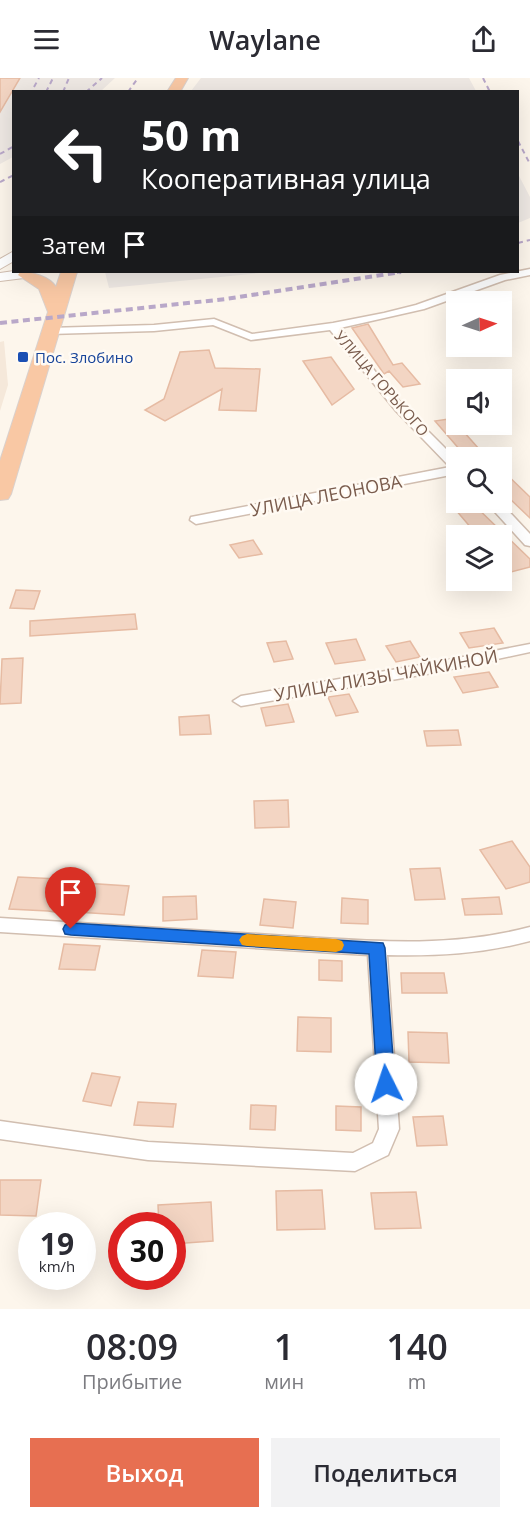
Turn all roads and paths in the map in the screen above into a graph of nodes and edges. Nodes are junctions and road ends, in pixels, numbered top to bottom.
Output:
1 (530, 272) edge
2 (24, 273) edge
3 (69, 273) edge
4 (0, 277) edge
5 (56, 311) junction
6 (333, 326) junction
7 (49, 331) junction
8 (446, 458) edge
9 (446, 470) edge
10 (0, 494) edge
11 (502, 513) edge
12 (196, 520) dead end
13 (530, 542) edge
14 (530, 648) edge
15 (241, 701) dead end
16 (0, 925) edge
17 (530, 934) edge
18 (377, 948) junction
19 (0, 1130) edge

1 - 6 street
2 - 4 street
2 - 5 highway
3 - 5 highway
5 - 7 highway
6 - 7 street
6 - 8 street, УЛИЦА ГОРЬКОГО
7 - 10 highway
9 - 12 street, УЛИЦА ЛЕОНОВА
11 - 13 street
14 - 15 street, УЛИЦА ЛИЗЫ ЧАЙКИНОЙ
16 - 18 street
17 - 18 street
18 - 19 street

